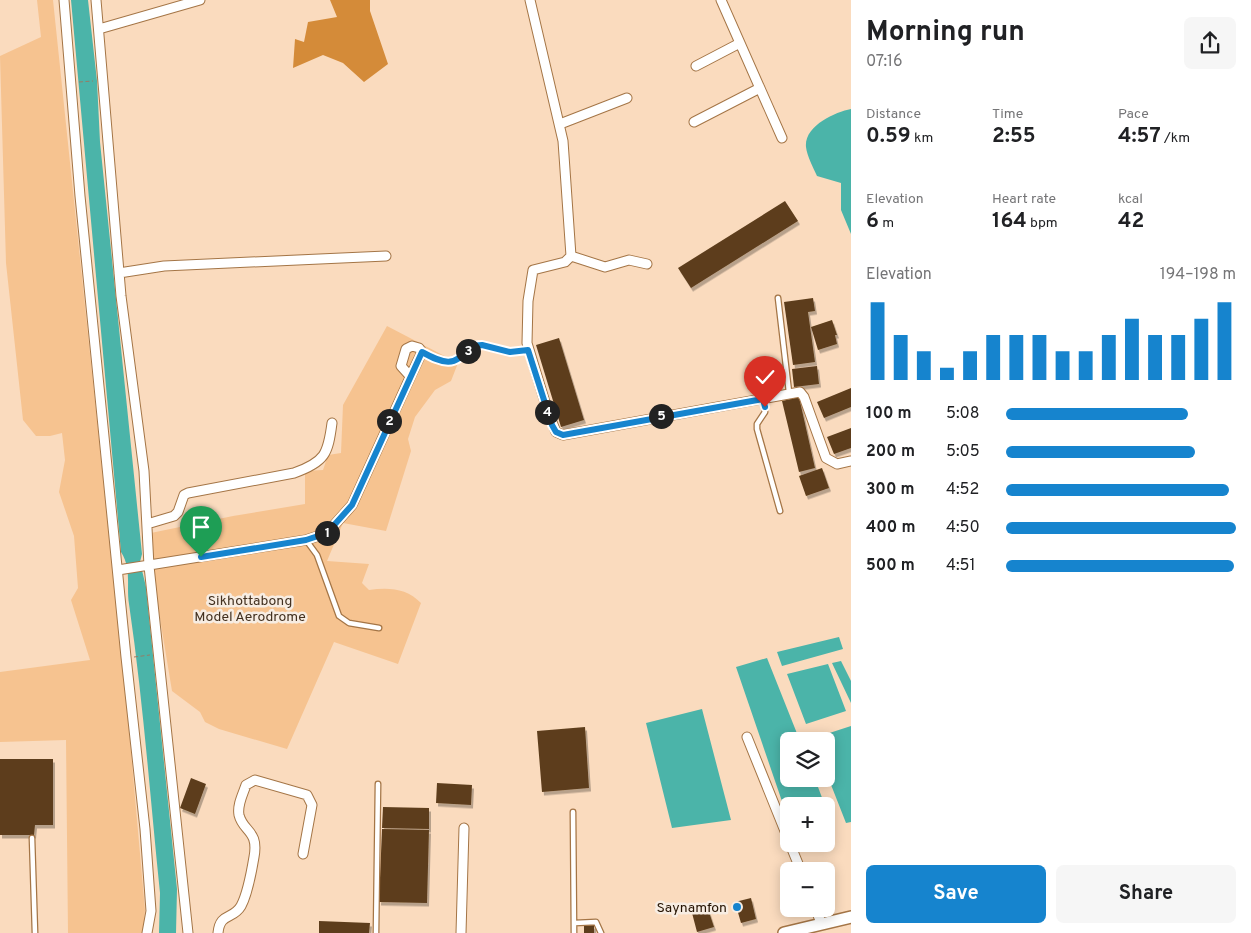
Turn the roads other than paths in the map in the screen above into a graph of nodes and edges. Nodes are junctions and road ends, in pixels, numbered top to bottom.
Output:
1 (64, 0) edge
2 (96, 0) edge
3 (200, 0) edge
4 (530, 0) edge
5 (721, 0) edge
6 (99, 28) junction
7 (740, 43) junction
8 (696, 66) dead end
9 (760, 88) junction
10 (627, 98) dead end
11 (694, 122) dead end
12 (560, 124) junction
13 (782, 138) dead end
14 (386, 256) dead end
15 (571, 256) junction
16 (647, 264) dead end
17 (119, 273) junction
18 (778, 298) dead end
19 (410, 376) junction
20 (789, 392) junction
21 (763, 399) junction
22 (332, 423) dead end
23 (851, 461) edge
24 (780, 511) dead end
25 (147, 524) junction
26 (306, 540) junction
27 (145, 567) junction
28 (121, 570) junction
29 (379, 628) dead end
30 (747, 738) dead end
31 (378, 784) dead end
32 (573, 812) dead end
33 (780, 820) edge
34 (464, 828) dead end
35 (32, 838) dead end
36 (303, 854) dead end
37 (819, 917) edge
38 (851, 917) edge
39 (575, 923) junction
40 (822, 924) junction
41 (35, 933) edge
42 (147, 933) edge
43 (188, 933) edge
44 (218, 933) edge
45 (376, 933) edge
46 (461, 933) edge
47 (574, 933) edge
48 (601, 933) edge
49 (784, 933) edge

1 - 28 street
2 - 6 street
3 - 6 street
4 - 12 street
5 - 7 street
6 - 17 street
7 - 8 street
7 - 9 street
9 - 11 street
9 - 13 street
10 - 12 street
12 - 15 street
14 - 17 street
15 - 16 street
15 - 21 street
17 - 25 street
18 - 20 lane
19 - 19 street
19 - 26 street
20 - 21 street
20 - 23 street
21 - 24 lane
22 - 25 street
25 - 27 street
26 - 27 street
26 - 29 lane
27 - 28 street
27 - 43 street
28 - 42 street
30 - 33 street
31 - 45 lane
32 - 39 lane
34 - 46 street
35 - 41 lane
36 - 44 street
37 - 40 street
38 - 40 main road
39 - 47 lane
39 - 48 lane
40 - 49 main road

